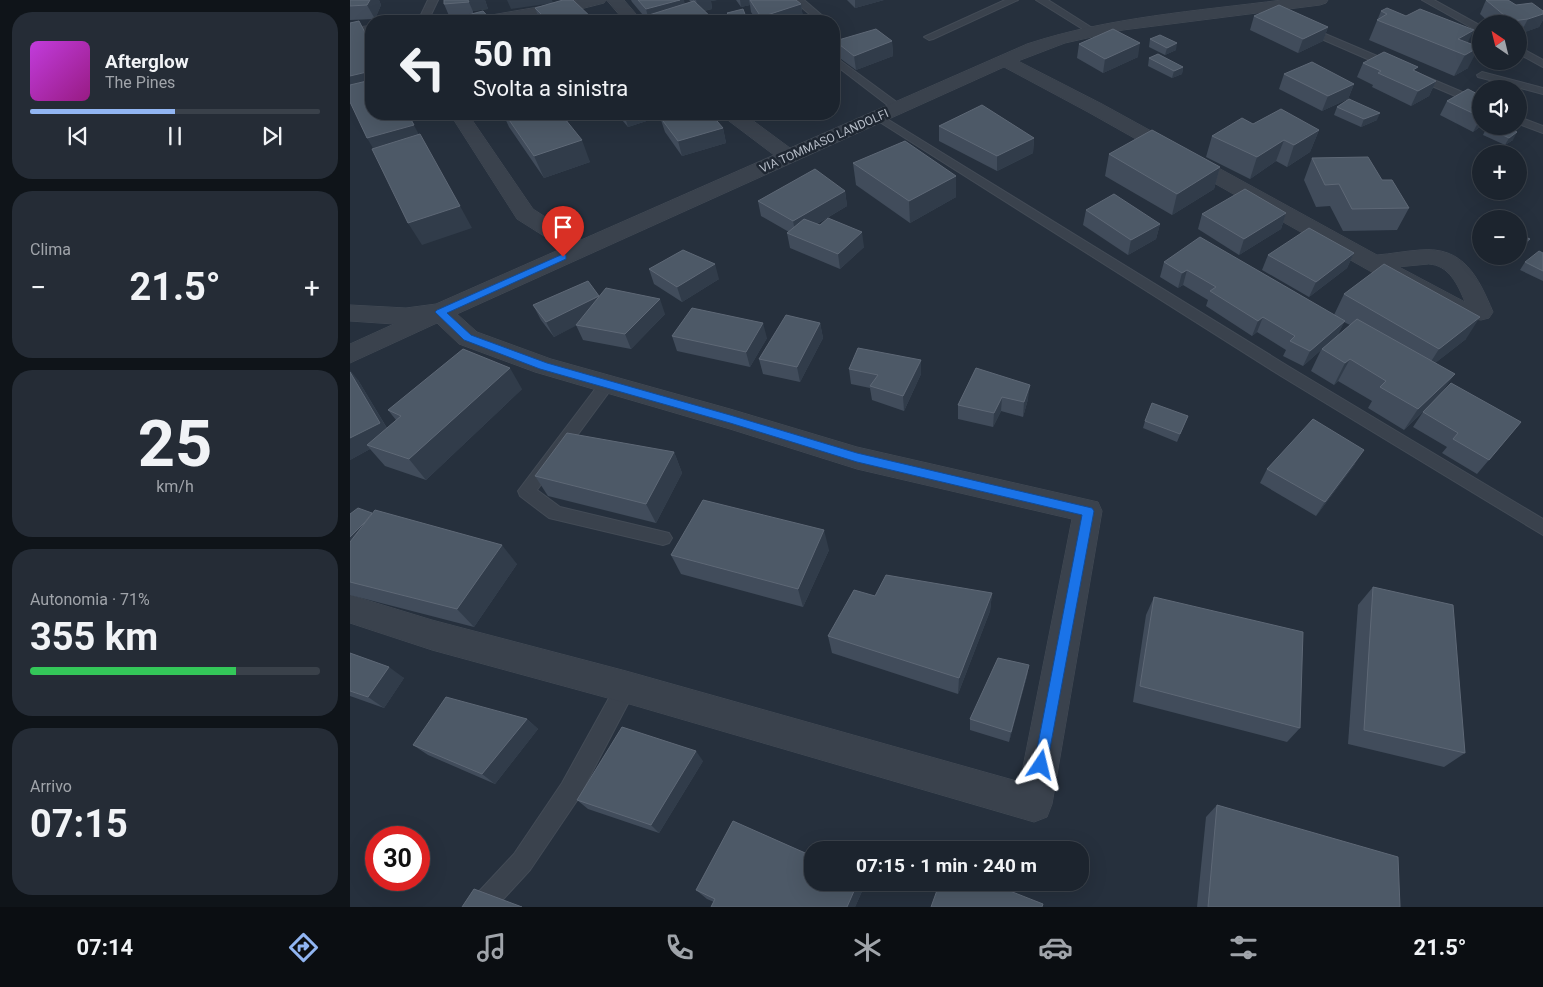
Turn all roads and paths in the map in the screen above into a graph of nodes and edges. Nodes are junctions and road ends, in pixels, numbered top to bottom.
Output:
1 (433, 0) edge
2 (598, 0) edge
3 (615, 0) edge
4 (798, 0) edge
5 (1013, 0) edge
6 (1041, 0) edge
7 (1320, 0) edge
8 (1427, 0) edge
9 (426, 15) edge
10 (527, 15) edge
11 (629, 15) edge
12 (816, 15) edge
13 (1292, 23) edge
14 (1472, 25) edge
15 (1092, 31) junction
16 (365, 32) edge
17 (350, 33) edge
18 (929, 38) dead end
19 (1528, 55) edge
20 (1005, 61) junction
21 (840, 64) edge
22 (1543, 64) edge
23 (1482, 75) dead end
24 (1543, 90) edge
25 (1472, 100) edge
26 (898, 108) junction
27 (880, 117) junction
28 (463, 120) edge
29 (740, 120) edge
30 (1527, 123) edge
31 (1543, 130) edge
32 (789, 157) junction
33 (580, 250) junction
34 (1373, 263) dead end
35 (440, 312) junction
36 (350, 313) edge
37 (350, 328) edge
38 (350, 344) edge
39 (350, 354) edge
40 (607, 384) junction
41 (1543, 528) edge
42 (663, 538) dead end
43 (350, 609) edge
44 (626, 686) junction
45 (480, 907) edge

1 - 9 lane
2 - 10 street
3 - 11 street
4 - 12 lane
5 - 18 lane
6 - 15 lane
7 - 15 street, VIA TOMMASO LANDOLFI
8 - 14 lane
13 - 25 lane
15 - 20 street, VIA TOMMASO LANDOLFI
16 - 17 street
19 - 22 lane
20 - 26 street, VIA TOMMASO LANDOLFI
20 - 34 street
21 - 26 lane
23 - 24 lane
26 - 27 street, VIA TOMMASO LANDOLFI
27 - 32 street, VIA TOMMASO LANDOLFI
27 - 41 lane
28 - 33 street
29 - 32 street
30 - 31 lane
32 - 33 street, VIA TOMMASO LANDOLFI
33 - 35 street, VIA TOMMASO LANDOLFI
35 - 36 street
35 - 39 street, VIA TOMMASO LANDOLFI
35 - 40 street
37 - 38 street
40 - 42 lane
40 - 44 street
43 - 44 street
44 - 45 lane

